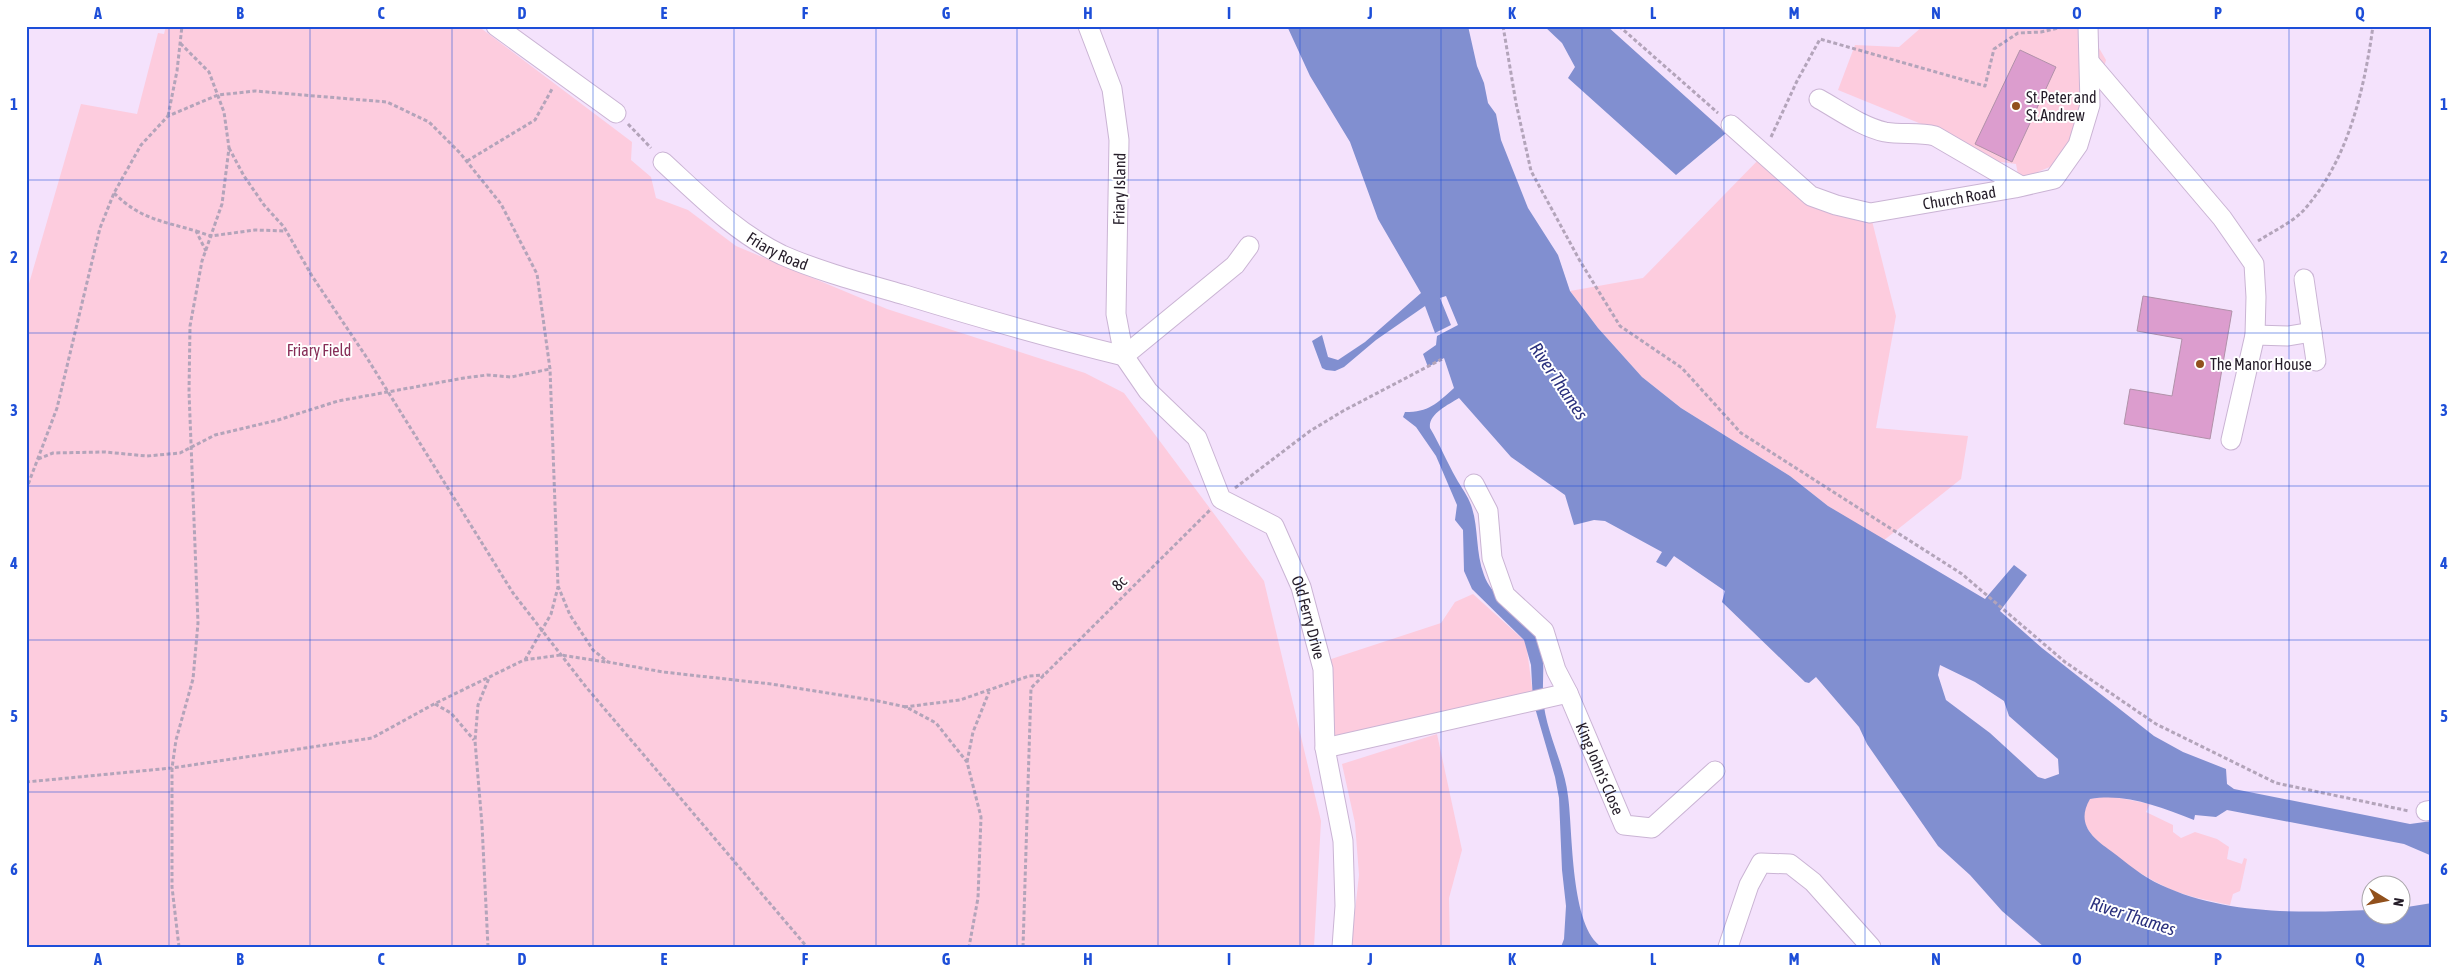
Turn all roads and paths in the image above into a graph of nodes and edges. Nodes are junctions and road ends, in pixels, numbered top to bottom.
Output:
1 (182, 26) edge
2 (496, 26) edge
3 (1088, 26) edge
4 (1503, 26) edge
5 (1619, 26) edge
6 (2067, 26) edge
7 (2088, 26) edge
8 (2373, 26) edge
9 (180, 42) junction
10 (2091, 64) junction
11 (564, 75) junction
12 (218, 95) junction
13 (1819, 99) dead end
14 (616, 113) joint
15 (168, 116) junction
16 (1731, 125) joint
17 (229, 148) junction
18 (1763, 155) junction
19 (467, 161) junction
20 (664, 162) joint
21 (2021, 186) junction
22 (114, 193) junction
23 (196, 231) junction
24 (287, 231) junction
25 (211, 236) junction
26 (1249, 246) dead end
27 (206, 250) junction
28 (2244, 251) junction
29 (2304, 279) dead end
30 (2312, 332) junction
31 (2255, 335) junction
32 (1124, 356) junction
33 (1444, 358) dead end
34 (2316, 361) dead end
35 (550, 369) junction
36 (388, 394) junction
37 (2231, 440) dead end
38 (192, 448) junction
39 (36, 459) junction
40 (1474, 484) dead end
41 (26, 490) edge
42 (1221, 499) junction
43 (558, 586) junction
44 (542, 630) junction
45 (561, 655) junction
46 (524, 660) junction
47 (608, 662) junction
48 (1044, 675) junction
49 (490, 677) junction
50 (989, 691) junction
51 (1568, 693) junction
52 (434, 704) junction
53 (904, 707) junction
54 (474, 741) junction
55 (1325, 748) junction
56 (967, 762) junction
57 (172, 768) junction
58 (1715, 771) dead end
59 (26, 782) edge
60 (2429, 810) edge
61 (179, 947) edge
62 (488, 947) edge
63 (807, 947) edge
64 (969, 947) edge
65 (1023, 947) edge
66 (1342, 947) edge
67 (1728, 947) edge
68 (1871, 947) edge

1 - 9 path
2 - 11 street
3 - 32 street, Friary Island
4 - 60 path
5 - 16 path
6 - 18 path
7 - 10 street, Church Road
8 - 28 path
9 - 12 path
9 - 15 path
10 - 21 street, Church Road
10 - 28 street
11 - 14 street
11 - 19 path
12 - 15 path
12 - 17 path
12 - 19 path
13 - 21 street
14 - 20 path
15 - 22 path
16 - 18 street, Church Road
17 - 24 path
17 - 25 path
18 - 21 street, Church Road
19 - 35 path
20 - 32 street, Friary Road
22 - 23 path
22 - 39 path
23 - 25 path
23 - 27 path
24 - 25 path
24 - 36 path
25 - 27 path
26 - 32 street
27 - 38 path
28 - 31 street
29 - 30 street
30 - 31 street
30 - 34 street
31 - 37 street
32 - 42 street
33 - 42 path, 8c
35 - 36 path
35 - 43 path
36 - 38 path
36 - 44 path
38 - 39 path
38 - 57 path
39 - 41 path
40 - 51 street, King John's Close
42 - 48 path, 8c
42 - 55 street, Old Ferry Drive
43 - 44 path
43 - 47 path
44 - 45 path
44 - 46 path
45 - 46 path
45 - 47 path
45 - 63 path
46 - 49 path
47 - 53 path
48 - 50 path
48 - 65 path, 8c
49 - 52 path
49 - 54 path
50 - 53 path
50 - 56 path
51 - 55 street
51 - 58 street, King John's Close
52 - 54 path
52 - 57 path
53 - 56 path
54 - 62 path
55 - 66 street, Old Ferry Drive
56 - 64 path
57 - 59 path
57 - 61 path
67 - 68 street

